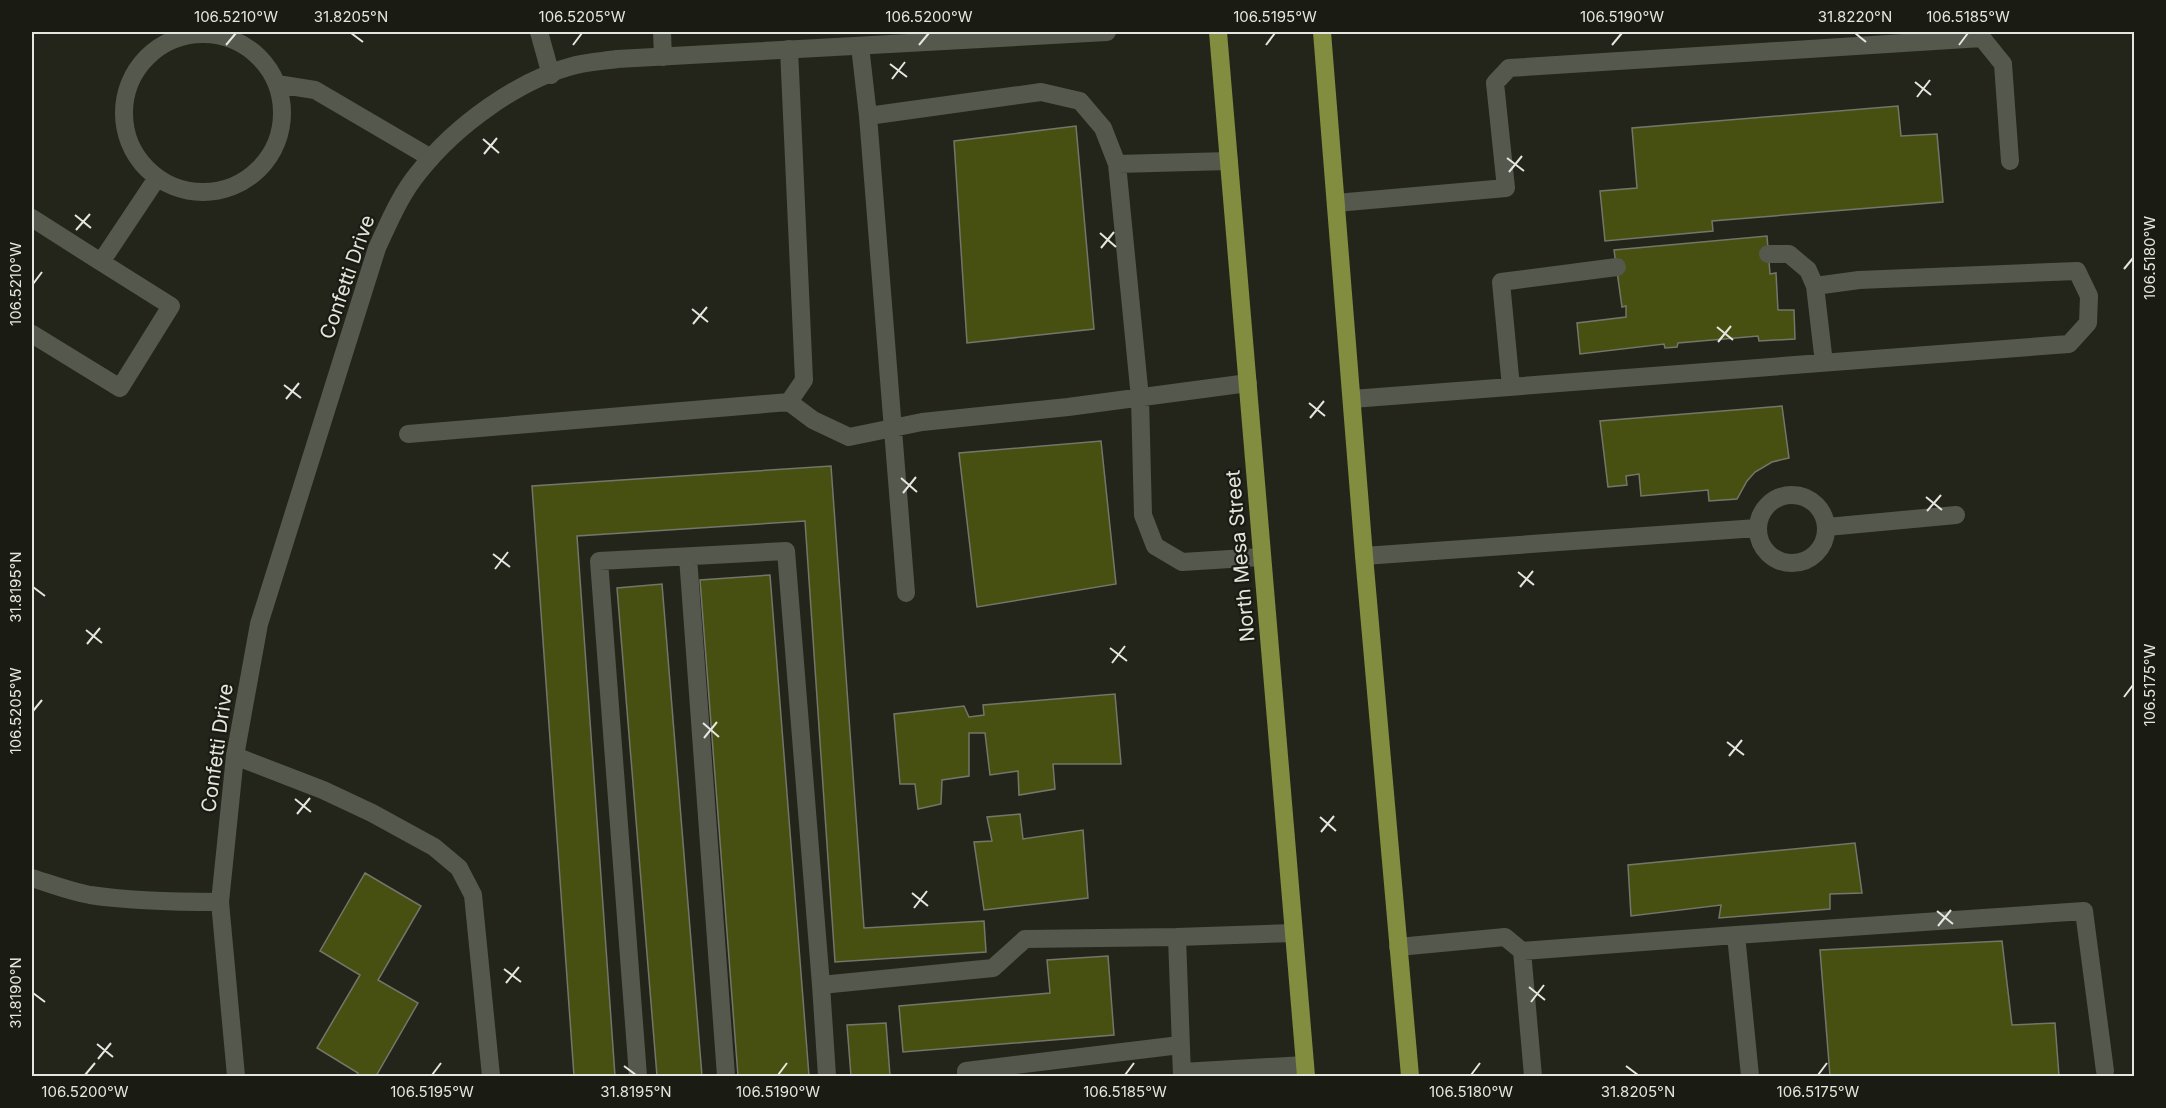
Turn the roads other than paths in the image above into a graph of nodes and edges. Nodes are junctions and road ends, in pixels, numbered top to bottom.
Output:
1 (539, 32) edge
2 (662, 32) edge
3 (1107, 32) edge
4 (1218, 32) edge
5 (1322, 32) edge
6 (192, 33) edge
7 (860, 46) junction
8 (789, 50) junction
9 (663, 57) junction
10 (551, 75) junction
11 (277, 84) junction
12 (868, 116) junction
13 (431, 158) junction
14 (1229, 161) junction
15 (2010, 161) dead end
16 (1117, 164) junction
17 (157, 178) junction
18 (1336, 203) junction
19 (32, 218) edge
20 (1768, 254) dead end
21 (100, 262) junction
22 (1617, 267) dead end
23 (1815, 286) junction
24 (32, 334) edge
25 (1824, 363) junction
26 (1248, 383) junction
27 (1511, 387) junction
28 (1140, 398) junction
29 (1352, 399) junction
30 (789, 402) junction
31 (894, 428) junction
32 (408, 434) dead end
33 (1956, 514) dead end
34 (1827, 527) junction
35 (1757, 528) junction
36 (1364, 556) junction
37 (687, 557) junction
38 (1262, 557) junction
39 (906, 593) dead end
40 (236, 756) junction
41 (32, 878) edge
42 (220, 902) junction
43 (1294, 933) junction
44 (1736, 935) junction
45 (1177, 937) junction
46 (1398, 947) junction
47 (1522, 951) junction
48 (821, 985) junction
49 (1180, 1045) junction
50 (1306, 1071) edge
51 (2104, 1071) dead end
52 (1182, 1074) edge
53 (236, 1077) edge
54 (490, 1077) edge
55 (638, 1077) edge
56 (726, 1077) edge
57 (827, 1077) edge
58 (966, 1077) edge
59 (1410, 1077) edge
60 (1533, 1077) edge
61 (1750, 1077) edge

1 - 10 street
2 - 9 street
3 - 7 street, Confetti Drive
4 - 14 main road, North Mesa Street
5 - 18 main road
6 - 11 street
6 - 17 street
7 - 8 street, Confetti Drive
7 - 12 street
8 - 9 street, Confetti Drive
8 - 30 street
9 - 10 street, Confetti Drive
10 - 13 street, Confetti Drive
11 - 13 street
11 - 17 street
12 - 16 street
12 - 31 street
13 - 40 street, Confetti Drive
14 - 16 street
14 - 26 main road, North Mesa Street
15 - 18 street
16 - 28 street
17 - 21 street
18 - 29 main road
19 - 21 street
20 - 23 street
21 - 24 street
22 - 27 street
23 - 25 street
23 - 25 street
25 - 27 street
26 - 28 street
26 - 38 main road, North Mesa Street
27 - 29 street
28 - 31 street
28 - 38 street
29 - 36 main road
30 - 31 street
30 - 32 street
31 - 39 street
33 - 34 street
34 - 35 street
34 - 35 street
35 - 36 street
36 - 46 main road
37 - 48 street
37 - 55 street
37 - 56 street
38 - 43 main road, North Mesa Street
40 - 42 street, Confetti Drive
40 - 54 street
41 - 42 street
42 - 53 street, Confetti Drive
43 - 45 street
43 - 50 main road, North Mesa Street
44 - 47 street
44 - 51 street
44 - 61 street
45 - 48 street
45 - 49 street
46 - 47 street
46 - 59 main road
47 - 60 street
48 - 57 street
49 - 52 street
49 - 58 street
50 - 52 street

